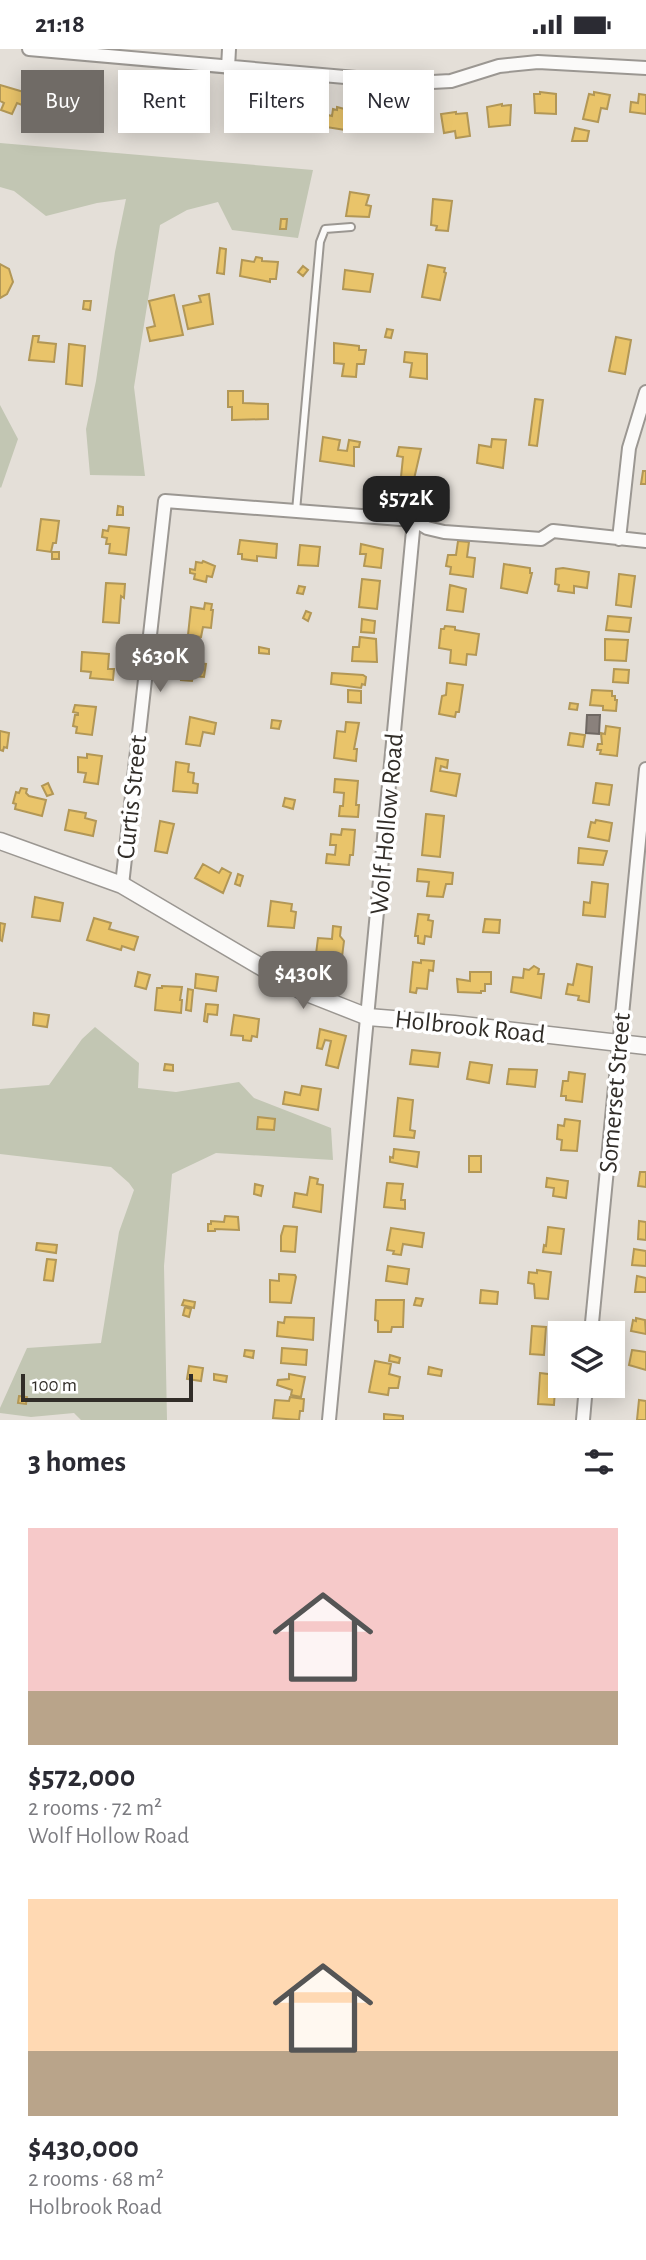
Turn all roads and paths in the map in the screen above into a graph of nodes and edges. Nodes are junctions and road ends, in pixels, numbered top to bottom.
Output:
1 (29, 49) edge
2 (229, 49) edge
3 (539, 55) edge
4 (228, 68) junction
5 (646, 68) edge
6 (351, 227) dead end
7 (646, 392) edge
8 (296, 511) junction
9 (414, 520) junction
10 (620, 538) junction
11 (646, 541) edge
12 (646, 769) edge
13 (0, 841) edge
14 (122, 885) junction
15 (368, 1017) junction
16 (618, 1043) junction
17 (646, 1046) edge
18 (592, 1321) edge
19 (585, 1398) edge
20 (329, 1420) edge
21 (583, 1420) edge

1 - 4 street
2 - 4 street
3 - 4 street
3 - 5 street
6 - 8 lane
7 - 10 street
8 - 9 street
8 - 14 street, Curtis Street
9 - 10 street
9 - 15 street, Wolf Hollow Road
10 - 11 street
12 - 16 street, Somerset Street
13 - 14 street, Holbrook Road
14 - 15 street, Holbrook Road
15 - 16 street, Holbrook Road
15 - 20 street, Wolf Hollow Road
16 - 17 street, Holbrook Road
16 - 18 street, Somerset Street
19 - 21 street

